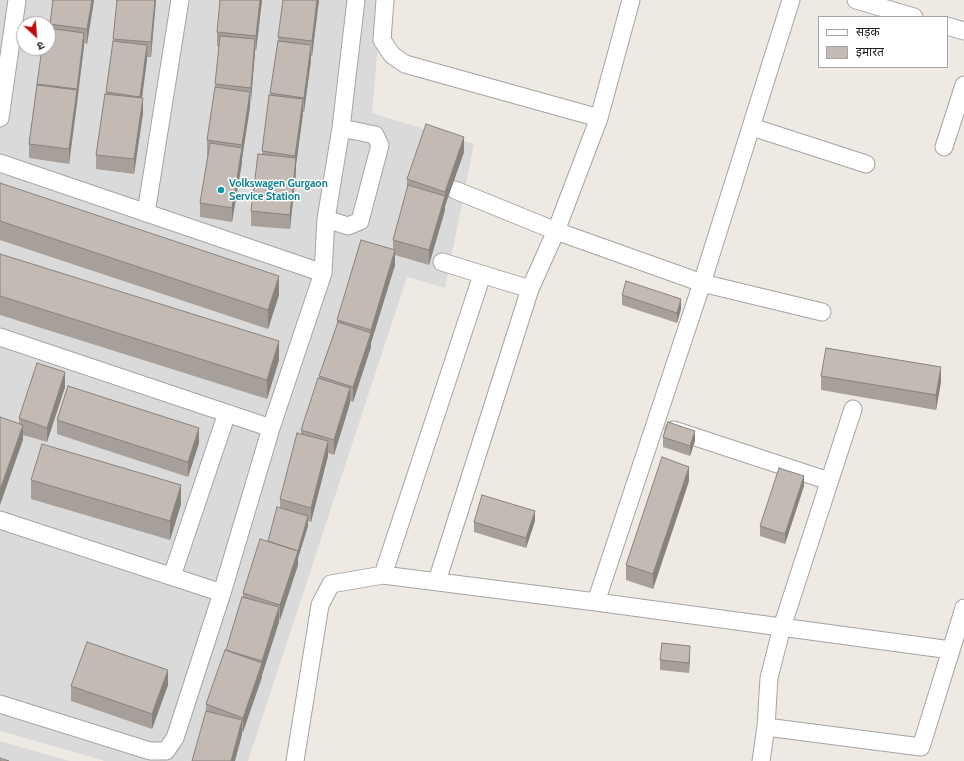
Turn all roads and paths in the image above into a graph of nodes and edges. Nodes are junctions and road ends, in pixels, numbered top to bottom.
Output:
1 (17, 0) edge
2 (180, 0) edge
3 (356, 0) edge
4 (385, 0) edge
5 (631, 0) edge
6 (791, 0) edge
7 (856, 0) edge
8 (911, 16) edge
9 (948, 26) edge
10 (964, 31) edge
11 (964, 85) edge
12 (0, 118) edge
13 (599, 118) junction
14 (752, 127) junction
15 (341, 128) junction
16 (944, 147) dead end
17 (0, 163) edge
18 (866, 164) dead end
19 (455, 190) dead end
20 (146, 213) junction
21 (326, 219) junction
22 (556, 231) junction
23 (442, 262) dead end
24 (324, 273) junction
25 (482, 275) junction
26 (702, 283) junction
27 (530, 289) junction
28 (822, 312) dead end
29 (0, 337) edge
30 (853, 410) dead end
31 (227, 413) junction
32 (654, 424) junction
33 (271, 428) junction
34 (829, 481) junction
35 (0, 520) edge
36 (383, 575) junction
37 (172, 576) junction
38 (437, 581) junction
39 (222, 593) junction
40 (596, 602) junction
41 (964, 608) edge
42 (782, 627) junction
43 (951, 650) junction
44 (0, 704) edge
45 (766, 727) junction
46 (295, 761) edge
47 (760, 761) edge

1 - 12 street
2 - 20 street
3 - 15 street
4 - 13 street
5 - 13 street
6 - 14 street
7 - 8 street
9 - 10 street
11 - 16 street
13 - 22 street
14 - 18 street
14 - 26 street
15 - 21 street
15 - 21 street
17 - 20 street
19 - 22 street
20 - 24 street
21 - 24 street
22 - 26 street
22 - 27 street
23 - 25 street
24 - 33 street
25 - 27 street
25 - 36 street
26 - 28 street
26 - 32 street
27 - 38 street
29 - 31 street
30 - 34 street
31 - 33 street
31 - 37 street
32 - 34 street
32 - 40 street
33 - 39 street
34 - 42 street
35 - 37 street
36 - 38 street
36 - 46 street
37 - 39 street
38 - 40 street
39 - 44 street
40 - 42 street
41 - 43 street
42 - 43 street
42 - 45 street
43 - 45 street
45 - 47 street

